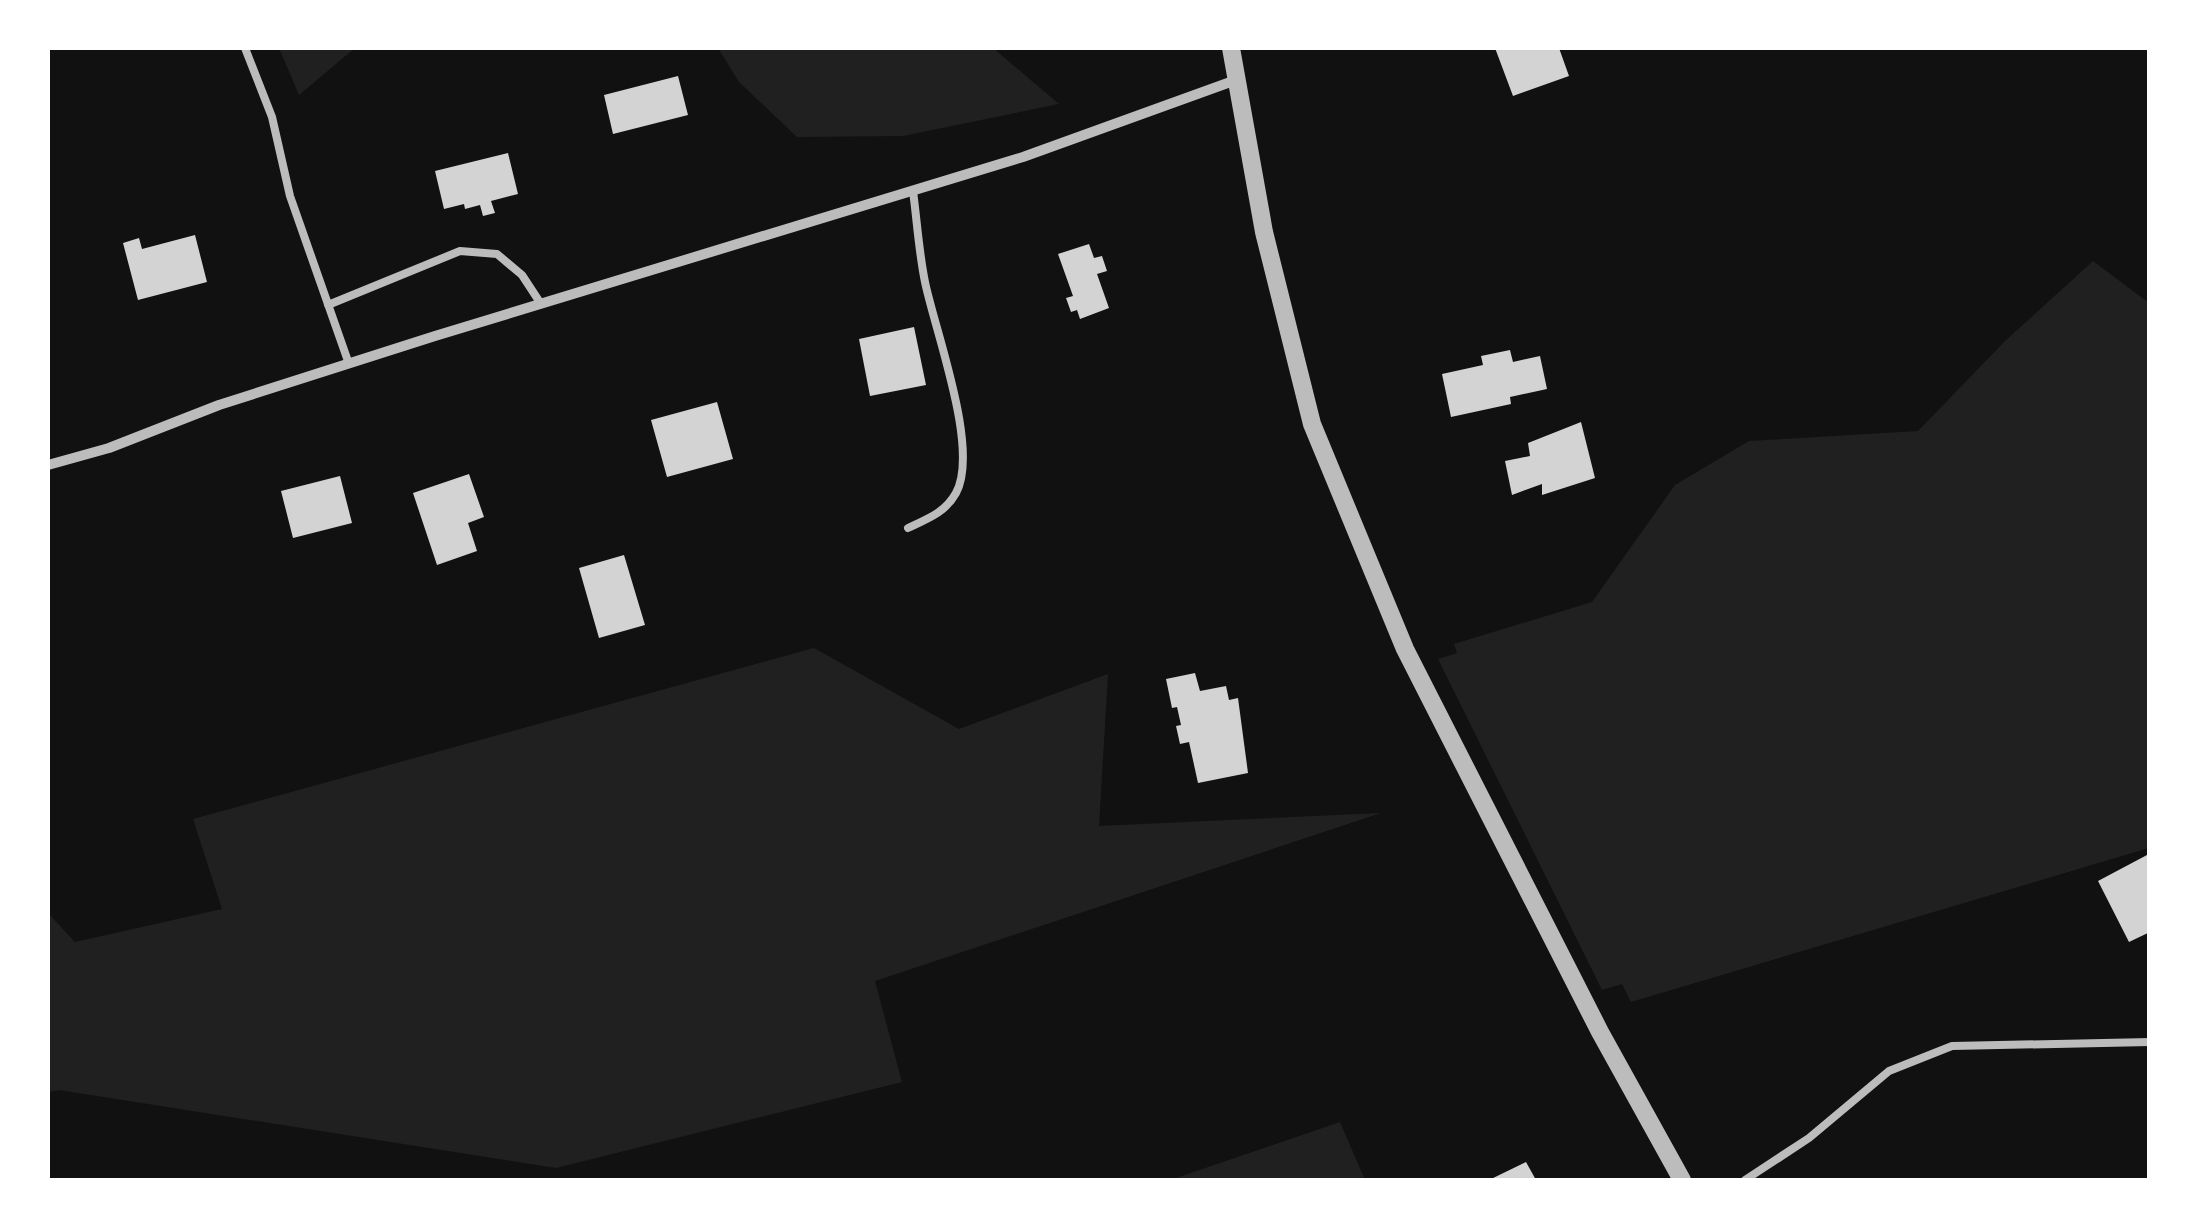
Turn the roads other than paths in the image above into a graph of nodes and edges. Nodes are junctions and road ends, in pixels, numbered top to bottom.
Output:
1 (245, 48) edge
2 (1231, 48) edge
3 (1236, 80) junction
4 (914, 191) junction
5 (541, 304) junction
6 (328, 305) junction
7 (348, 364) junction
8 (48, 465) edge
9 (908, 528) dead end
10 (2150, 1042) edge
11 (1682, 1180) edge
12 (1745, 1180) edge

1 - 6 lane
2 - 3 street
3 - 4 street
3 - 11 street
4 - 5 street
4 - 9 lane
5 - 6 lane
5 - 7 street
6 - 7 lane
7 - 8 street
10 - 12 lane

